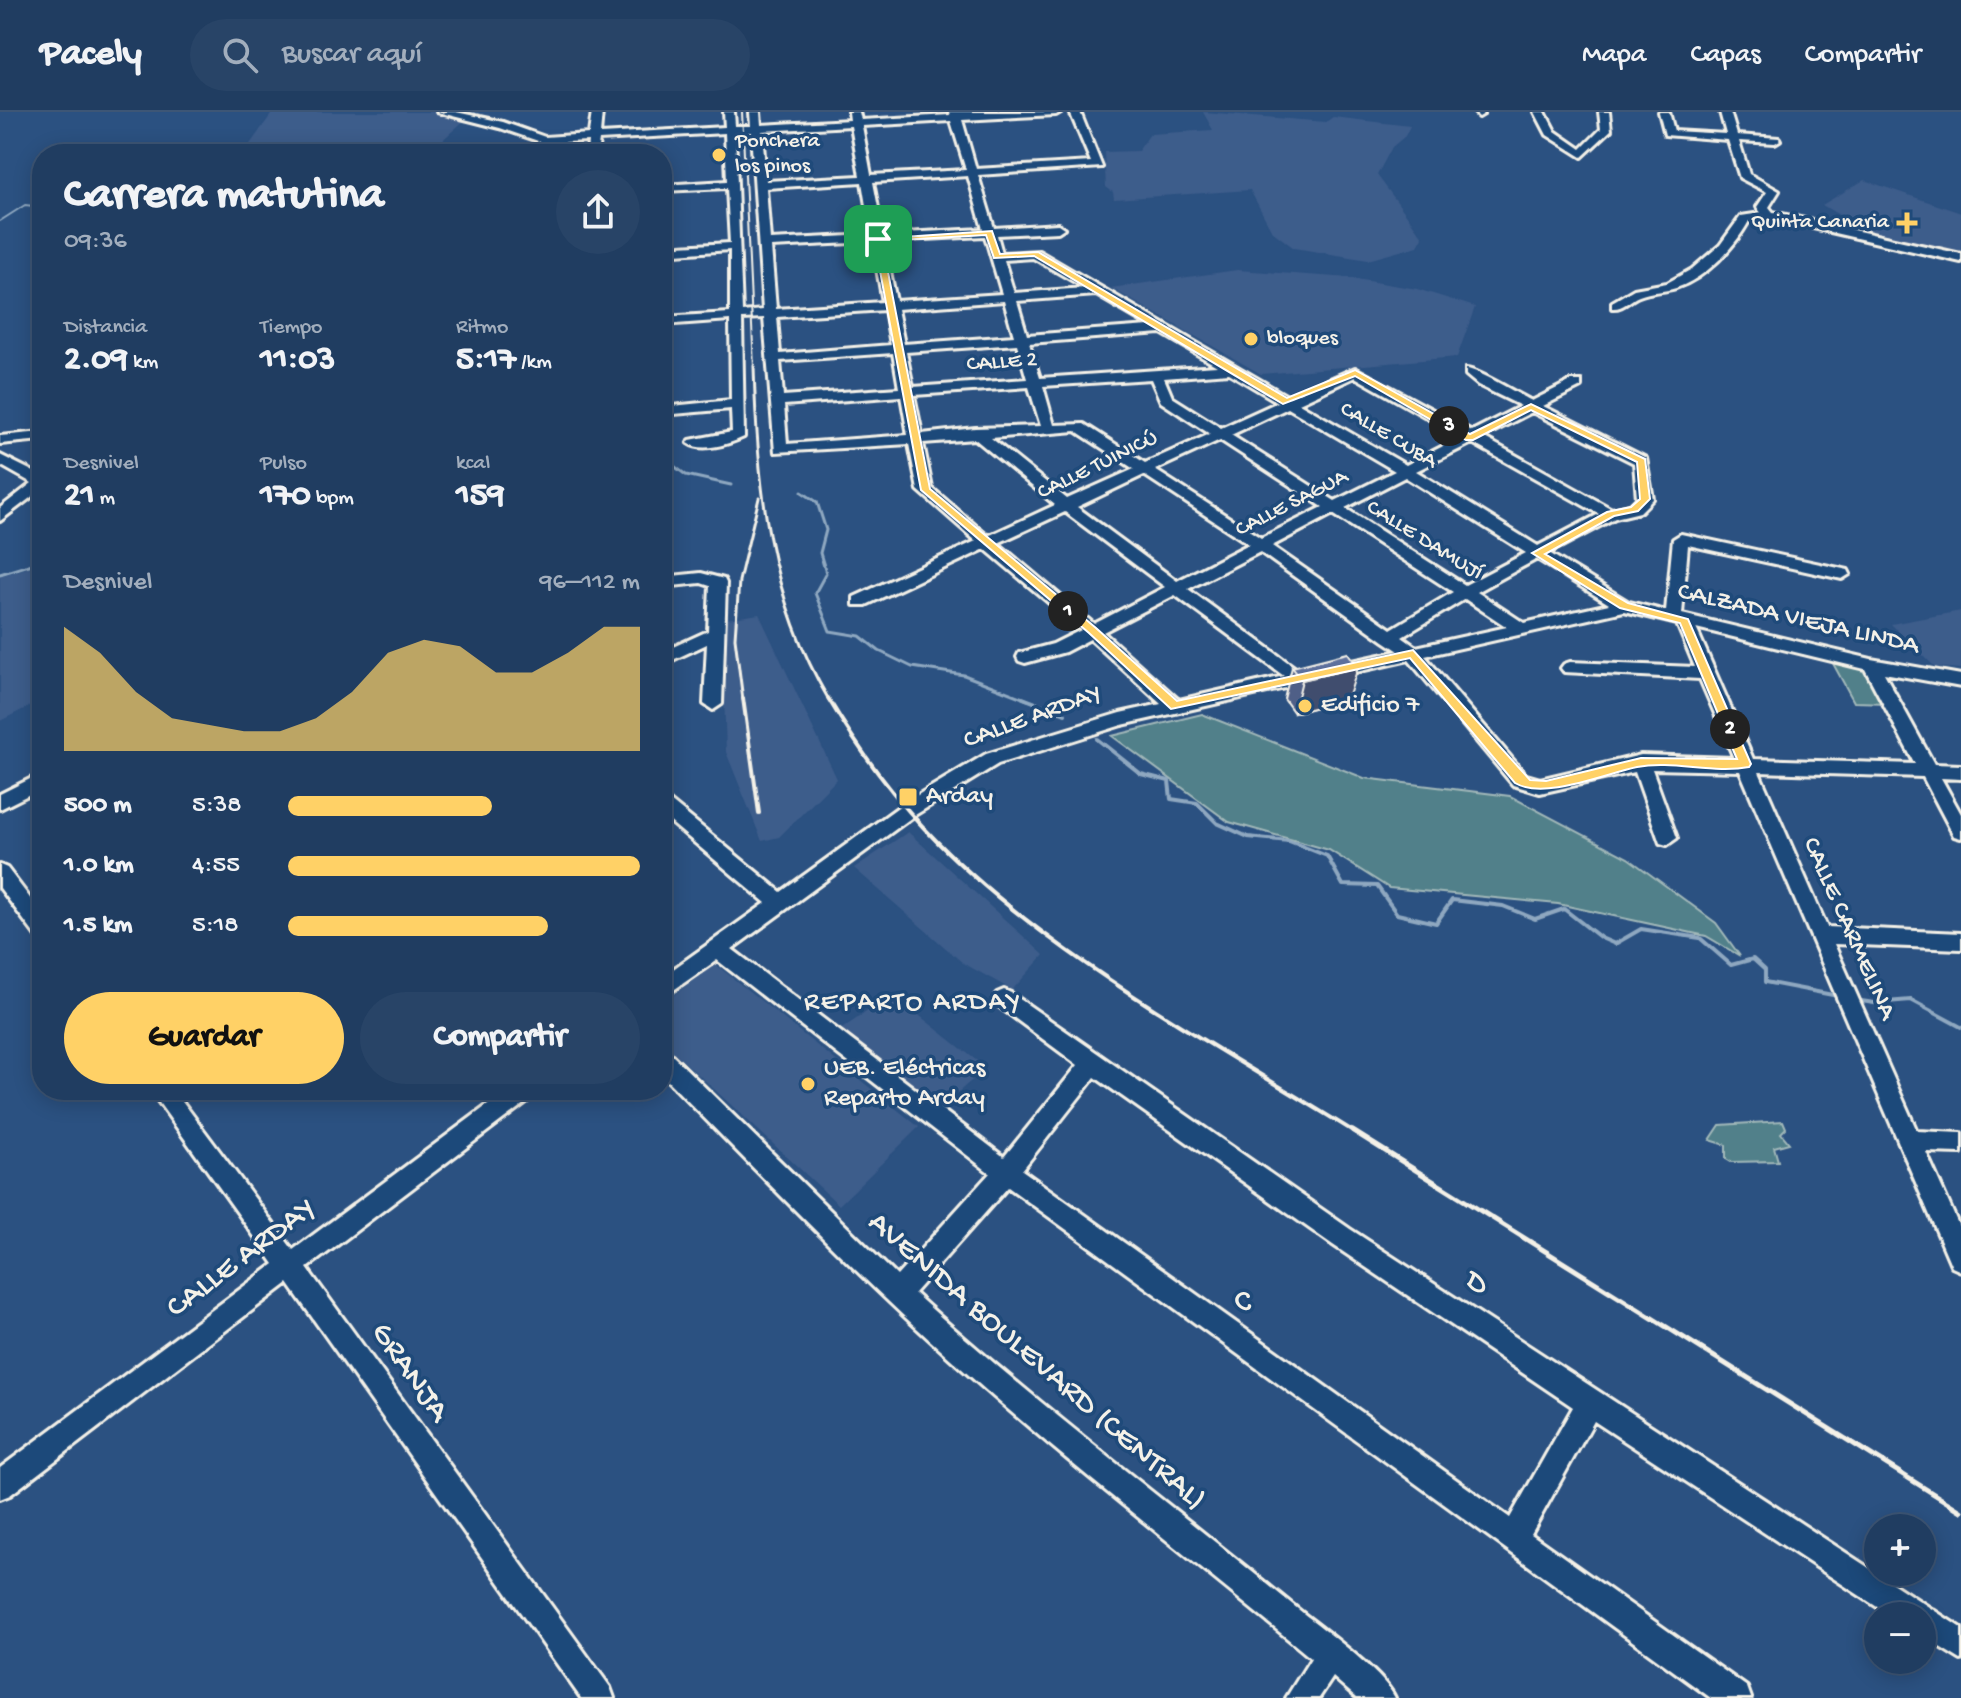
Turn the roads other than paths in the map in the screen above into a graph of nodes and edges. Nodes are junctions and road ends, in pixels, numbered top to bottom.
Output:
1 (442, 112) edge
2 (597, 112) edge
3 (729, 112) edge
4 (755, 112) edge
5 (1056, 112) edge
6 (1075, 112) edge
7 (1540, 112) edge
8 (1604, 112) edge
9 (1664, 112) edge
10 (1725, 112) edge
11 (955, 115) edge
12 (855, 118) edge
13 (756, 129) junction
14 (729, 130) junction
15 (594, 137) junction
16 (1732, 139) junction
17 (1775, 140) dead end
18 (593, 144) edge
19 (972, 172) junction
20 (865, 179) junction
21 (731, 184) junction
22 (760, 185) junction
23 (672, 187) edge
24 (1769, 215) junction
25 (1058, 228) dead end
26 (989, 233) junction
27 (878, 239) junction
28 (765, 244) junction
29 (736, 246) junction
30 (672, 250) edge
31 (997, 257) junction
32 (1961, 258) edge
33 (1101, 291) junction
34 (1009, 297) junction
35 (890, 305) junction
36 (1616, 305) dead end
37 (770, 314) junction
38 (737, 317) junction
39 (672, 320) edge
40 (1162, 329) junction
41 (1022, 339) junction
42 (899, 349) junction
43 (773, 358) junction
44 (1231, 369) junction
45 (1471, 372) dead end
46 (1156, 374) junction
47 (1034, 382) junction
48 (1576, 384) dead end
49 (906, 391) junction
50 (776, 401) junction
51 (1287, 402) junction
52 (736, 404) junction
53 (1531, 407) junction
54 (672, 410) edge
55 (1048, 427) junction
56 (975, 432) junction
57 (1217, 434) junction
58 (32, 437) edge
59 (915, 438) junction
60 (1469, 438) junction
61 (0, 440) edge
62 (695, 443) dead end
63 (0, 459) edge
64 (1144, 467) junction
65 (1404, 470) junction
66 (32, 477) edge
67 (32, 490) edge
68 (1066, 506) junction
69 (1332, 508) junction
70 (1610, 514) junction
71 (0, 516) edge
72 (986, 544) junction
73 (1261, 545) junction
74 (1537, 553) junction
75 (1842, 574) dead end
76 (672, 577) edge
77 (1176, 589) junction
78 (1465, 592) junction
79 (860, 601) dead end
80 (1624, 606) junction
81 (1679, 620) junction
82 (1522, 629) junction
83 (1092, 631) junction
84 (715, 634) junction
85 (1390, 637) junction
86 (1413, 653) junction
87 (672, 654) edge
88 (1025, 657) dead end
89 (1871, 665) junction
90 (1570, 668) dead end
91 (1707, 673) junction
92 (1300, 680) junction
93 (1961, 681) edge
94 (713, 704) dead end
95 (1175, 706) junction
96 (1641, 762) junction
97 (1745, 764) junction
98 (1928, 771) junction
99 (1961, 772) edge
100 (32, 785) edge
101 (0, 802) edge
102 (672, 813) edge
103 (1961, 831) edge
104 (1667, 838) dead end
105 (0, 873) edge
106 (780, 903) junction
107 (32, 916) edge
108 (1820, 935) junction
109 (1961, 941) edge
110 (717, 949) junction
111 (672, 982) edge
112 (1004, 999) dead end
113 (1093, 1063) junction
114 (672, 1070) edge
115 (168, 1100) edge
116 (512, 1100) edge
117 (1911, 1141) junction
118 (1961, 1143) edge
119 (1006, 1172) junction
120 (1961, 1259) edge
121 (290, 1265) junction
122 (898, 1293) junction
123 (1589, 1404) junction
124 (0, 1485) edge
125 (1515, 1536) junction
126 (1895, 1602) edge
127 (1936, 1628) edge
128 (1961, 1645) edge
129 (1331, 1655) junction
130 (599, 1698) edge
131 (1301, 1698) edge
132 (1380, 1698) edge
133 (1736, 1698) edge

1 - 15 street
2 - 15 street
3 - 14 street
4 - 13 street
5 - 11 street
6 - 19 street
7 - 8 street
9 - 16 street
10 - 16 street
11 - 12 street
11 - 19 street
12 - 13 street
12 - 20 street
13 - 14 street
13 - 22 street
14 - 15 street
14 - 21 street
15 - 18 street
16 - 17 street
16 - 24 street
19 - 20 street
19 - 26 street
20 - 22 street
20 - 27 street
21 - 23 street
21 - 29 street
22 - 28 street
24 - 32 street
24 - 36 street
25 - 26 street
26 - 27 street
26 - 31 street
27 - 28 street
27 - 35 street
28 - 37 street
29 - 30 street
29 - 38 street
31 - 33 street, CALLE CUBA
31 - 34 street
33 - 34 street
33 - 40 street, CALLE CUBA
34 - 35 street
34 - 41 street
35 - 37 street
35 - 42 street
37 - 38 street
37 - 43 street
38 - 39 street
38 - 52 street
40 - 41 street
40 - 44 street, CALLE CUBA
41 - 42 street
41 - 47 street
42 - 43 street
42 - 49 street
43 - 50 street
44 - 46 street, CALLE 2
44 - 51 street, CALLE CUBA
45 - 53 street
46 - 47 street, CALLE 2
46 - 57 street, CALLE DAMUJÍ
47 - 49 street, CALLE 2
47 - 55 street
48 - 53 street, CALLE SAGUA
49 - 50 street, CALLE 2
49 - 59 street
50 - 59 street
51 - 57 street, CALLE TUINICÚ
51 - 60 street, CALLE TUINICÚ
51 - 65 street, CALLE CUBA
52 - 54 street
52 - 62 street
53 - 60 street, CALLE SAGUA
53 - 70 street
55 - 56 street
55 - 64 street
56 - 59 street
56 - 68 street
57 - 64 street, CALLE TUINICÚ
57 - 69 street, CALLE DAMUJÍ
58 - 61 street
59 - 72 street
60 - 65 street, CALLE SAGUA
60 - 70 street
63 - 66 street
64 - 68 street, CALLE TUINICÚ
64 - 73 street
65 - 69 street, CALLE SAGUA
65 - 74 street, CALLE CUBA
67 - 71 street
68 - 72 street, CALLE TUINICÚ
68 - 77 street
69 - 73 street, CALLE SAGUA
69 - 78 street, CALLE DAMUJÍ
70 - 74 street
72 - 79 street, CALLE TUINICÚ
72 - 83 street
73 - 77 street, CALLE SAGUA
73 - 85 street
74 - 78 street
74 - 80 street, CALLE CUBA
75 - 81 street
76 - 84 street
77 - 83 street, CALLE SAGUA
77 - 92 street
78 - 82 street, CALLE DAMUJÍ
78 - 85 street
80 - 81 street, CALZADA VIEJA LINDA
80 - 82 street, CALLE ARDAY
81 - 89 street, CALZADA VIEJA LINDA
81 - 91 street, CALLE CARMELINA
82 - 86 street, CALLE ARDAY
83 - 88 street, CALLE SAGUA
83 - 95 street
84 - 87 street
84 - 94 street
85 - 86 street
86 - 92 street, CALLE ARDAY
86 - 96 street
89 - 93 street, CALZADA VIEJA LINDA
89 - 98 street
90 - 91 street
91 - 97 street, CALLE CARMELINA
92 - 95 street, CALLE ARDAY
95 - 106 street, CALLE ARDAY
96 - 97 street
96 - 104 street
97 - 98 street
97 - 108 street, CALLE CARMELINA
98 - 99 street
98 - 103 street
100 - 101 street
102 - 106 street
105 - 107 street
106 - 110 street, CALLE ARDAY
108 - 109 street
108 - 117 street, CALLE CARMELINA
110 - 111 street, CALLE ARDAY
110 - 119 street, C
112 - 113 street, D
113 - 119 street
113 - 123 street, D
114 - 122 street, AVENIDA BOULEVARD (CENTRAL)
115 - 121 street, GRANJA
116 - 121 street, CALLE ARDAY
117 - 118 street
117 - 120 street, CALLE CARMELINA
119 - 122 street
119 - 125 street, C
121 - 124 street, CALLE ARDAY
121 - 130 street, GRANJA
122 - 129 street, AVENIDA BOULEVARD (CENTRAL)
123 - 125 street
123 - 126 street, D
125 - 133 street, C
127 - 128 street
129 - 131 street
129 - 132 street, AVENIDA BOULEVARD (CENTRAL)

